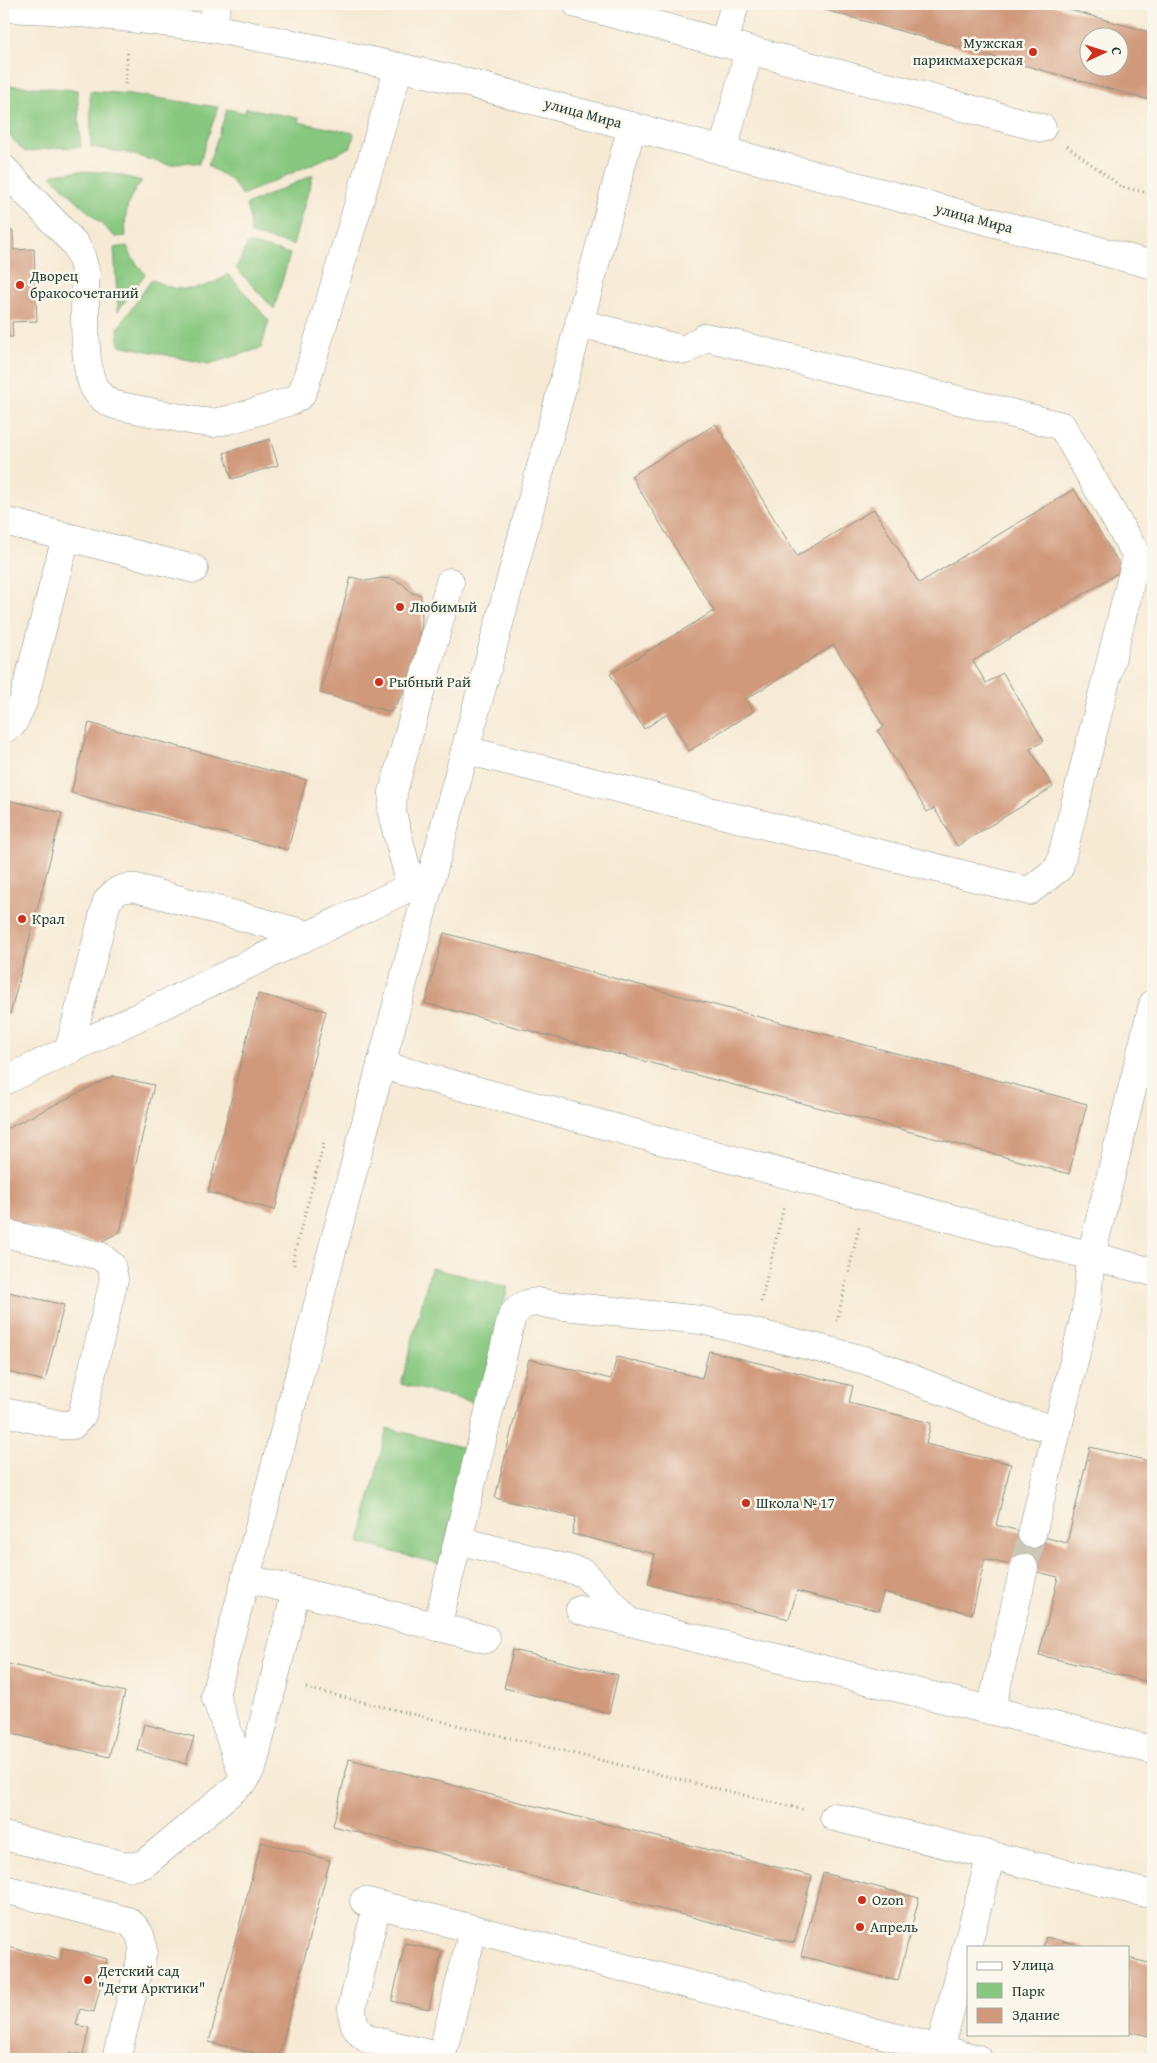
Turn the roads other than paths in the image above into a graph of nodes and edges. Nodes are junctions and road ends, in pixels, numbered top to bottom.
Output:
1 (577, 4) edge
2 (735, 4) edge
3 (4, 8) edge
4 (214, 16) edge
5 (736, 46) junction
6 (399, 67) junction
7 (632, 126) junction
8 (1042, 128) road end
9 (723, 151) junction
10 (4, 169) edge
11 (1153, 266) edge
12 (579, 323) junction
13 (4, 521) edge
14 (66, 537) junction
15 (194, 569) dead end
16 (450, 582) dead end
17 (4, 729) edge
18 (465, 750) junction
19 (421, 881) junction
20 (309, 935) junction
21 (1153, 1004) edge
22 (69, 1050) junction
23 (380, 1066) junction
24 (4, 1082) edge
25 (4, 1233) edge
26 (1091, 1256) junction
27 (1153, 1272) edge
28 (4, 1412) edge
29 (1057, 1430) junction
30 (1032, 1534) tunnel mouth
31 (458, 1540) junction
32 (1024, 1568) tunnel mouth
33 (246, 1578) junction
34 (296, 1591) junction
35 (580, 1610) dead end
36 (629, 1622) junction
37 (437, 1627) junction
38 (486, 1639) dead end
39 (991, 1710) junction
40 (1153, 1750) edge
41 (245, 1780) junction
42 (834, 1817) road end
43 (4, 1836) edge
44 (991, 1855) junction
45 (4, 1889) edge
46 (1153, 1895) edge
47 (473, 1930) junction
48 (967, 1946) edge
49 (967, 1947) edge
50 (939, 2054) edge
51 (441, 2058) edge
52 (116, 2059) edge
53 (978, 2059) edge

1 - 5 street
2 - 5 street
3 - 4 street, улица Мира
4 - 6 street, улица Мира
5 - 8 street
5 - 9 street
6 - 7 street, улица Мира
6 - 10 street
7 - 9 street, улица Мира
7 - 12 street
9 - 11 street, улица Мира
12 - 18 street
12 - 18 street
13 - 14 street
14 - 15 street
14 - 17 street
16 - 19 street
18 - 19 street
19 - 20 street
19 - 23 street
20 - 22 street
20 - 22 street
21 - 26 street
22 - 24 street
23 - 26 street
23 - 33 street
25 - 28 street
26 - 27 street
26 - 29 street
29 - 30 street
29 - 31 street
31 - 36 street
31 - 37 street
32 - 39 street
33 - 34 street
33 - 41 street
34 - 37 street
34 - 41 street
35 - 36 street
36 - 39 street
37 - 38 street
39 - 40 street
41 - 43 street
42 - 44 street
44 - 46 street
44 - 48 street
45 - 52 street
47 - 50 street
47 - 51 street
47 - 51 street
49 - 50 street
50 - 53 street

